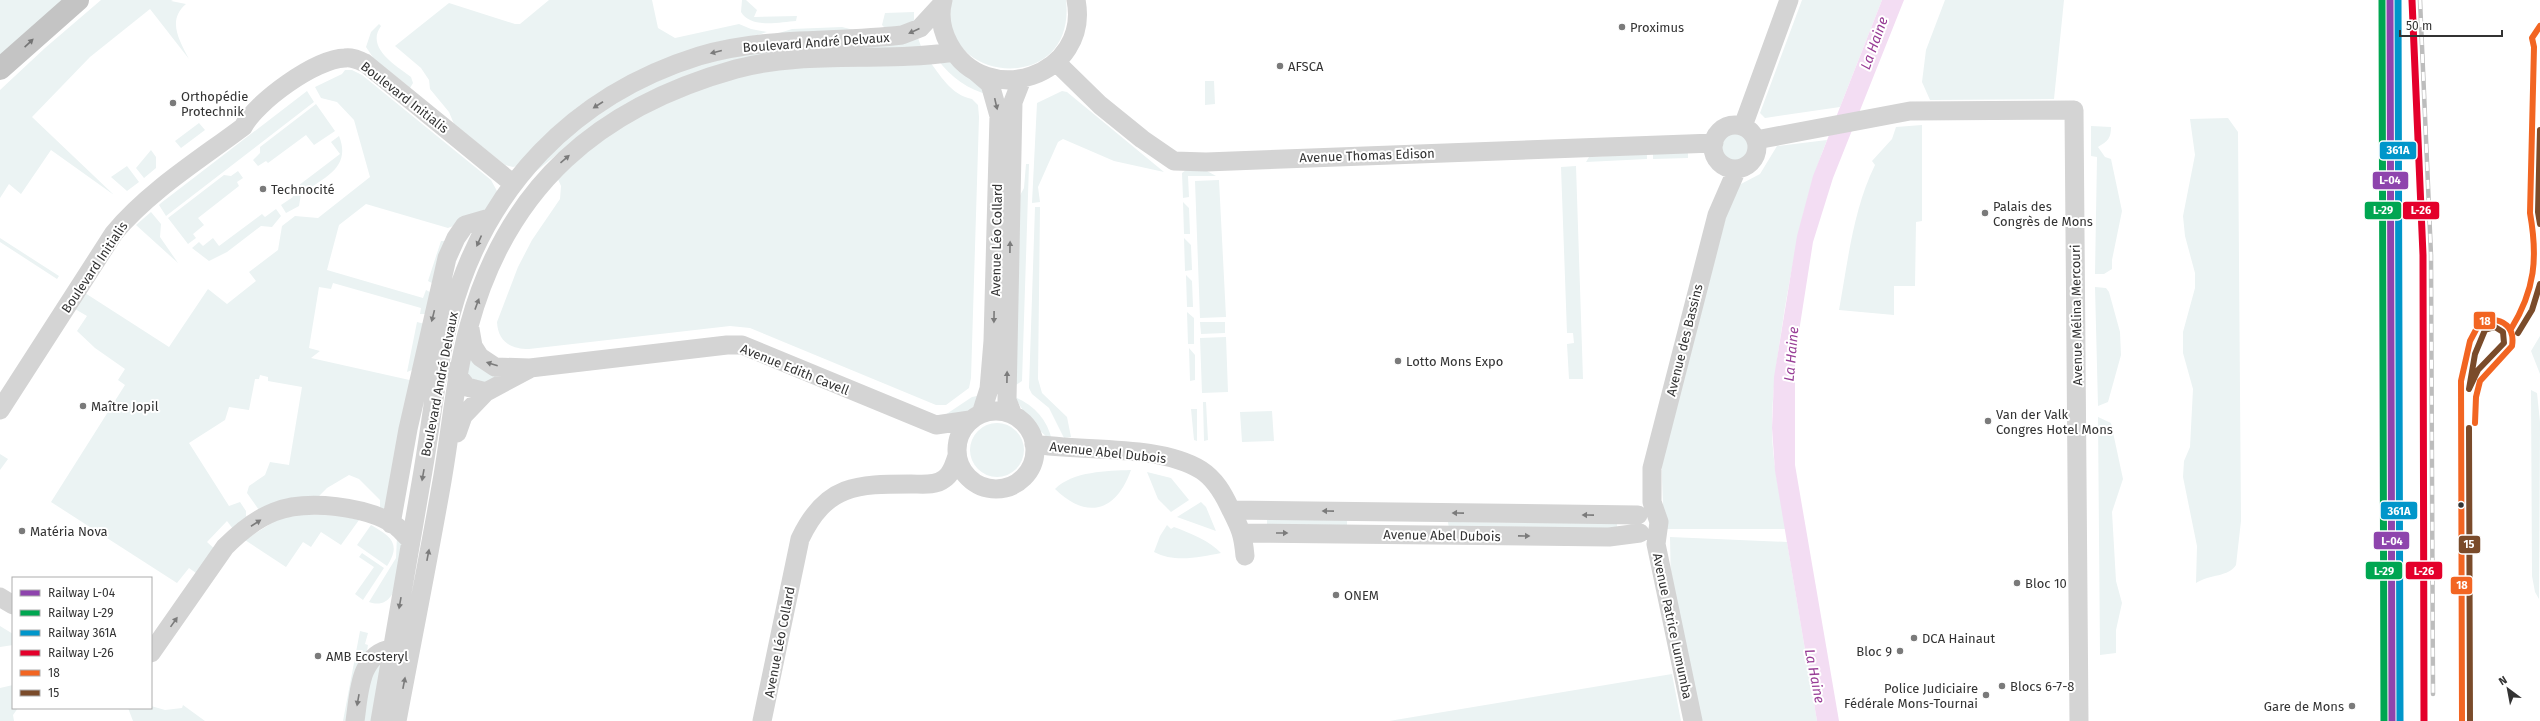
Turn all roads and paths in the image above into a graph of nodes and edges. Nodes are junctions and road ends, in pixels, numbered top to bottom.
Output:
1 (78, 0) edge
2 (1076, 0) edge
3 (1789, 0) edge
4 (942, 2) edge
5 (954, 52) junction
6 (1056, 62) junction
7 (0, 69) edge
8 (976, 72) junction
9 (1022, 80) junction
10 (249, 115) junction
11 (1749, 133) junction
12 (1714, 143) junction
13 (1730, 167) junction
14 (545, 178) junction
15 (512, 183) junction
16 (489, 218) junction
17 (469, 326) junction
18 (445, 347) junction
19 (530, 368) junction
20 (458, 379) junction
21 (0, 388) edge
22 (486, 392) junction
23 (0, 410) edge
24 (1012, 415) junction
25 (975, 417) junction
26 (936, 425) junction
27 (1034, 444) junction
28 (957, 452) junction
29 (442, 482) junction
30 (976, 484) junction
31 (1231, 510) junction
32 (1643, 522) junction
33 (391, 524) junction
34 (1243, 533) junction
35 (411, 541) junction
36 (1245, 556) dead end
37 (795, 563) junction
38 (0, 597) edge
39 (12, 604) edge
40 (392, 649) junction
41 (152, 652) edge
42 (355, 721) edge
43 (380, 721) edge
44 (397, 721) edge
45 (762, 721) edge
46 (1687, 721) edge
47 (1693, 721) edge
48 (2079, 721) edge

7 -> 1 highway
2 - 6 street
3 - 11 street
4 - 5 street
4 -> 15 street, Boulevard André Delvaux
5 - 8 street, Avenue Léo Collard
14 -> 5 street, Boulevard André Delvaux
6 - 9 street
6 - 12 street, Avenue Thomas Edison
8 - 9 street
8 -> 25 street, Avenue Léo Collard
24 -> 9 street, Avenue Léo Collard
10 - 15 street, Boulevard Initialis
10 - 21 street, Boulevard Initialis
10 - 23 street, Boulevard Initialis
11 - 12 street
11 - 13 street
11 - 48 street, Avenue Mélina Mercouri
12 - 13 street
13 - 32 street, Avenue des Bassins
14 - 15 street
17 -> 14 street, Boulevard André Delvaux
15 - 16 street, Boulevard André Delvaux
16 -> 18 street, Boulevard André Delvaux
16 -> 33 street
19 -> 17 street
17 - 20 street, Boulevard André Delvaux
18 - 20 street
18 -> 35 street, Boulevard André Delvaux
19 - 22 street
19 - 26 street, Avenue Edith Cavell
20 - 22 street
20 - 29 street, Boulevard André Delvaux
22 - 29 street
24 - 25 street
24 - 27 street
25 - 26 street
25 - 28 street
26 - 28 street
27 - 30 street
27 - 31 street, Avenue Abel Dubois
28 - 30 street
28 - 37 street, Avenue Léo Collard
44 -> 29 street, Boulevard André Delvaux
30 - 37 street
32 -> 31 street, Avenue Abel Dubois
31 - 34 street, Avenue Abel Dubois
34 -> 32 street, Avenue Abel Dubois
32 - 46 street, Avenue Patrice Lumumba
32 - 47 street, Avenue Patrice Lumumba
33 - 35 street
41 -> 33 street
34 - 36 street, Avenue Abel Dubois
35 -> 40 street, Boulevard André Delvaux
37 - 45 street, Avenue Léo Collard
38 - 39 street
40 -> 42 street
40 - 43 street, Boulevard André Delvaux

